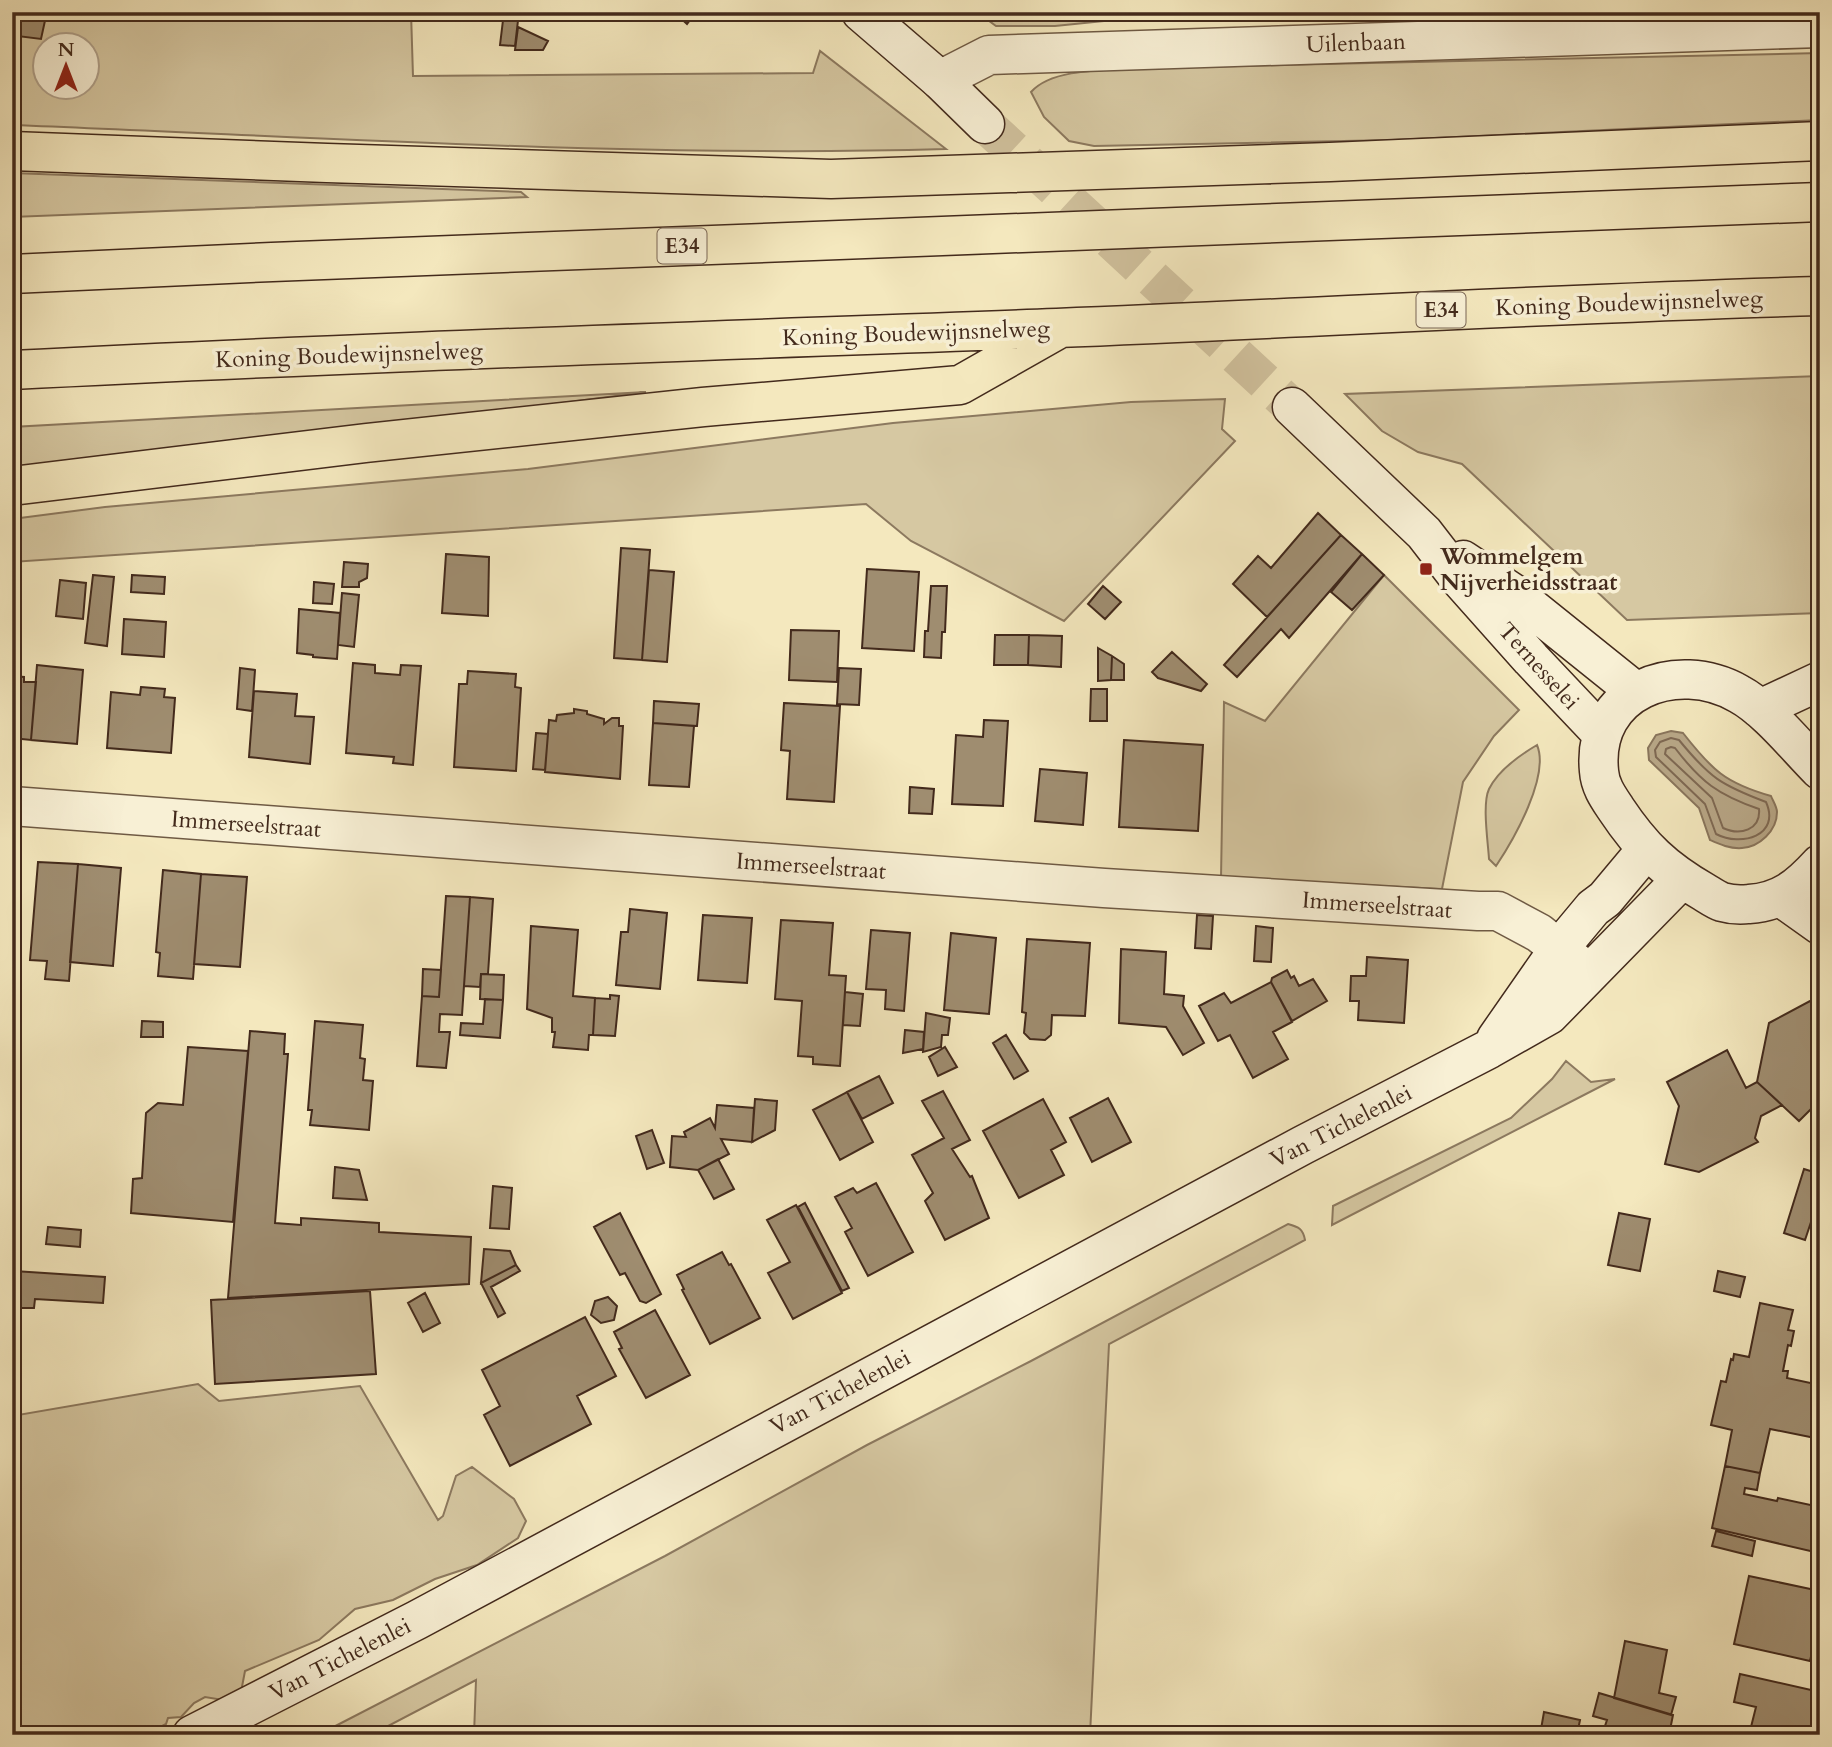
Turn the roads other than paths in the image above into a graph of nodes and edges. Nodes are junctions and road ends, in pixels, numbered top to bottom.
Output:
1 (861, 12) edge
2 (1820, 27) edge
3 (940, 80) junction
4 (985, 124) tunnel mouth
5 (1820, 141) edge
6 (12, 151) edge
7 (1820, 202) edge
8 (12, 274) edge
9 (1820, 296) edge
10 (1062, 328) junction
11 (12, 370) edge
12 (1292, 407) tunnel mouth
13 (12, 486) edge
14 (1424, 533) junction
15 (1820, 681) edge
16 (1635, 691) junction
17 (1760, 709) junction
18 (1601, 733) junction
19 (1820, 770) edge
20 (12, 806) edge
21 (1646, 850) junction
22 (1820, 864) edge
23 (1682, 879) junction
24 (1782, 898) junction
25 (1820, 925) edge
26 (1558, 950) junction
27 (1591, 974) junction
28 (1489, 1049) junction
29 (192, 1735) edge

1 - 3 street
2 - 3 street, Uilenbaan
3 - 4 street
5 - 6 highway
7 - 8 highway, E34
9 - 10 highway, Koning Boudewijnsnelweg / E34
10 - 11 highway, Koning Boudewijnsnelweg / E34
10 - 13 highway
12 - 14 street, Ternesselei
14 - 16 street, Ternesselei
14 - 18 street, Ternesselei
15 - 17 street
16 - 17 street
16 - 18 street, Ternesselei
17 - 19 street
18 - 21 street
20 - 26 street, Immerseelstraat
21 - 23 street
21 - 26 street, Van Tichelenlei
22 - 24 street
23 - 24 street
23 - 27 street, Van Tichelenlei
24 - 25 street
26 - 27 street, Immerseelstraat
26 - 28 street, Van Tichelenlei
27 - 28 street, Van Tichelenlei
28 - 29 street, Van Tichelenlei

